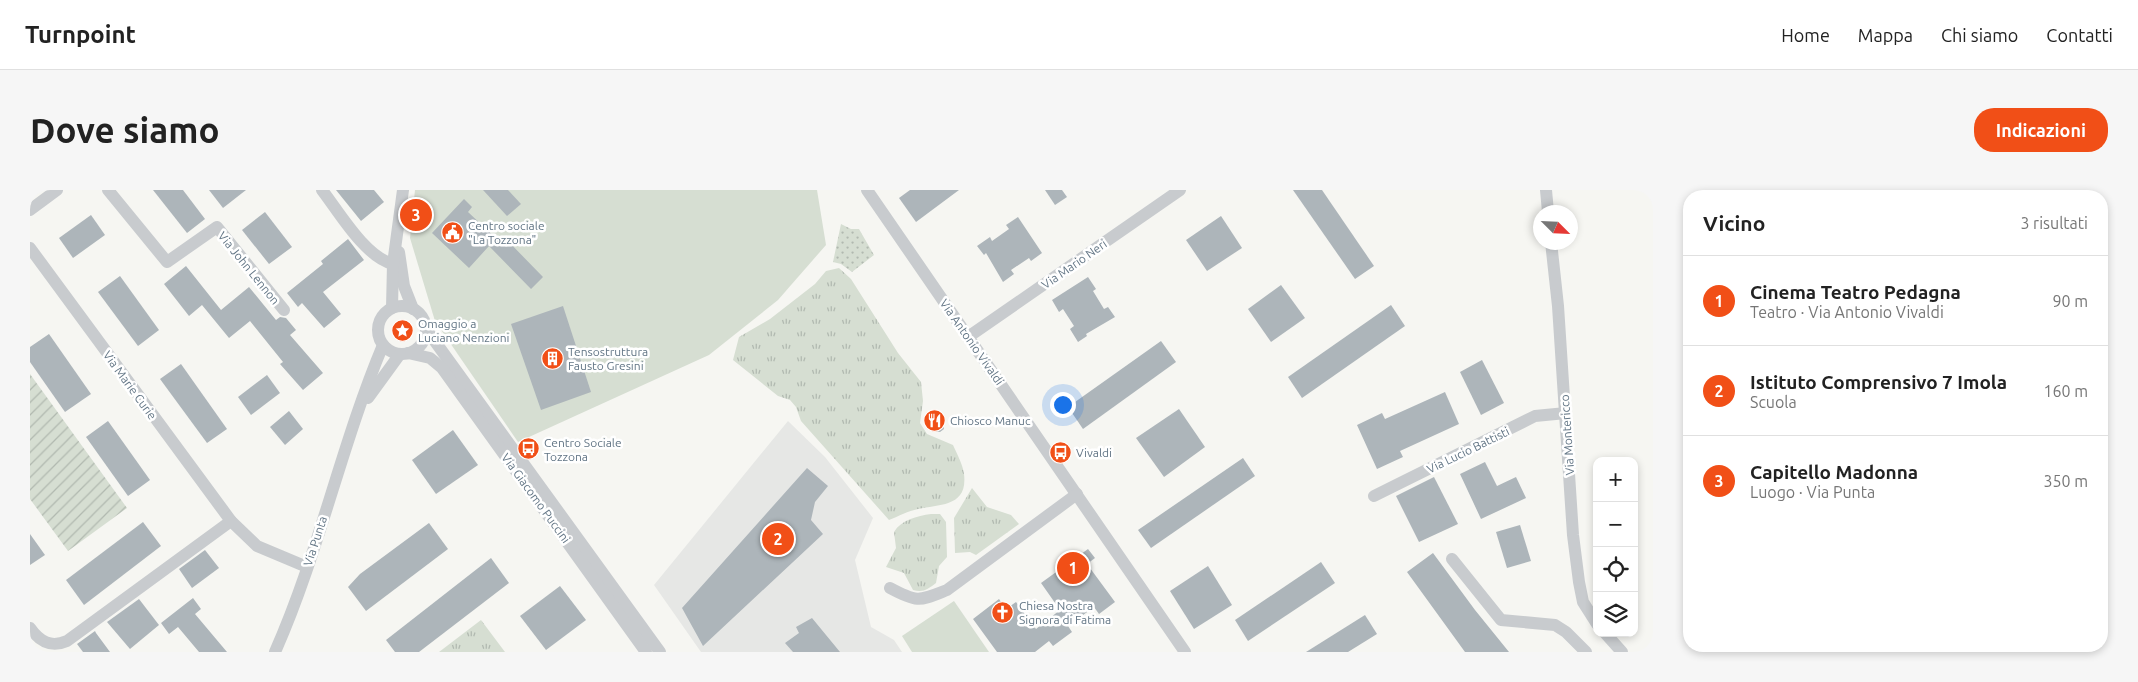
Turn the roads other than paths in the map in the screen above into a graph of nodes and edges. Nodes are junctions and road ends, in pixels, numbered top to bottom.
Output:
1 (57, 190) edge
2 (108, 190) edge
3 (322, 190) edge
4 (403, 190) edge
5 (867, 190) edge
6 (1180, 190) edge
7 (1546, 190) edge
8 (1547, 205) edge
9 (30, 210) edge
10 (396, 235) junction
11 (30, 248) edge
12 (1552, 250) edge
13 (393, 264) junction
14 (392, 308) junction
15 (413, 309) junction
16 (284, 310) dead end
17 (426, 329) junction
18 (968, 337) junction
19 (383, 345) junction
20 (404, 353) junction
21 (470, 398) junction
22 (1566, 413) junction
23 (351, 428) junction
24 (1078, 494) junction
25 (1374, 496) dead end
26 (231, 521) junction
27 (1452, 558) dead end
28 (307, 567) junction
29 (890, 588) dead end
30 (1593, 618) edge
31 (631, 620) junction
32 (30, 628) edge
33 (1609, 637) edge
34 (275, 652) edge
35 (646, 652) edge
36 (660, 652) edge
37 (1185, 652) edge
38 (1586, 652) edge
39 (1622, 652) edge

1 - 9 street
2 - 16 street, Via John Lennon
3 - 13 street
4 - 10 street
5 - 18 street, Via Antonio Vivaldi
6 - 18 street, Via Mario Neri
7 - 8 street
10 - 13 street
10 - 15 street
11 - 26 street, Via Marie Curie
12 - 22 street, Via Montericco
13 - 14 street
14 - 15 street
14 - 19 street
15 - 17 street, Via Giacomo Puccini
17 - 20 street
17 - 21 street, Via Giacomo Puccini
18 - 24 street, Via Antonio Vivaldi
19 - 20 street, Via Giacomo Puccini
19 - 23 street, Via Punta
20 - 21 street, Via Giacomo Puccini
20 - 23 street, Via Punta
21 - 31 street, Via Giacomo Puccini
22 - 25 street, Via Lucio Battisti
22 - 30 street, Via Montericco
23 - 28 street, Via Punta
24 - 29 street
24 - 37 street, Via Antonio Vivaldi
26 - 28 street, Via Marie Curie
26 - 32 street
27 - 38 street
28 - 34 street, Via Punta
31 - 35 street, Via Giacomo Puccini
31 - 36 street, Via Giacomo Puccini
33 - 39 street

